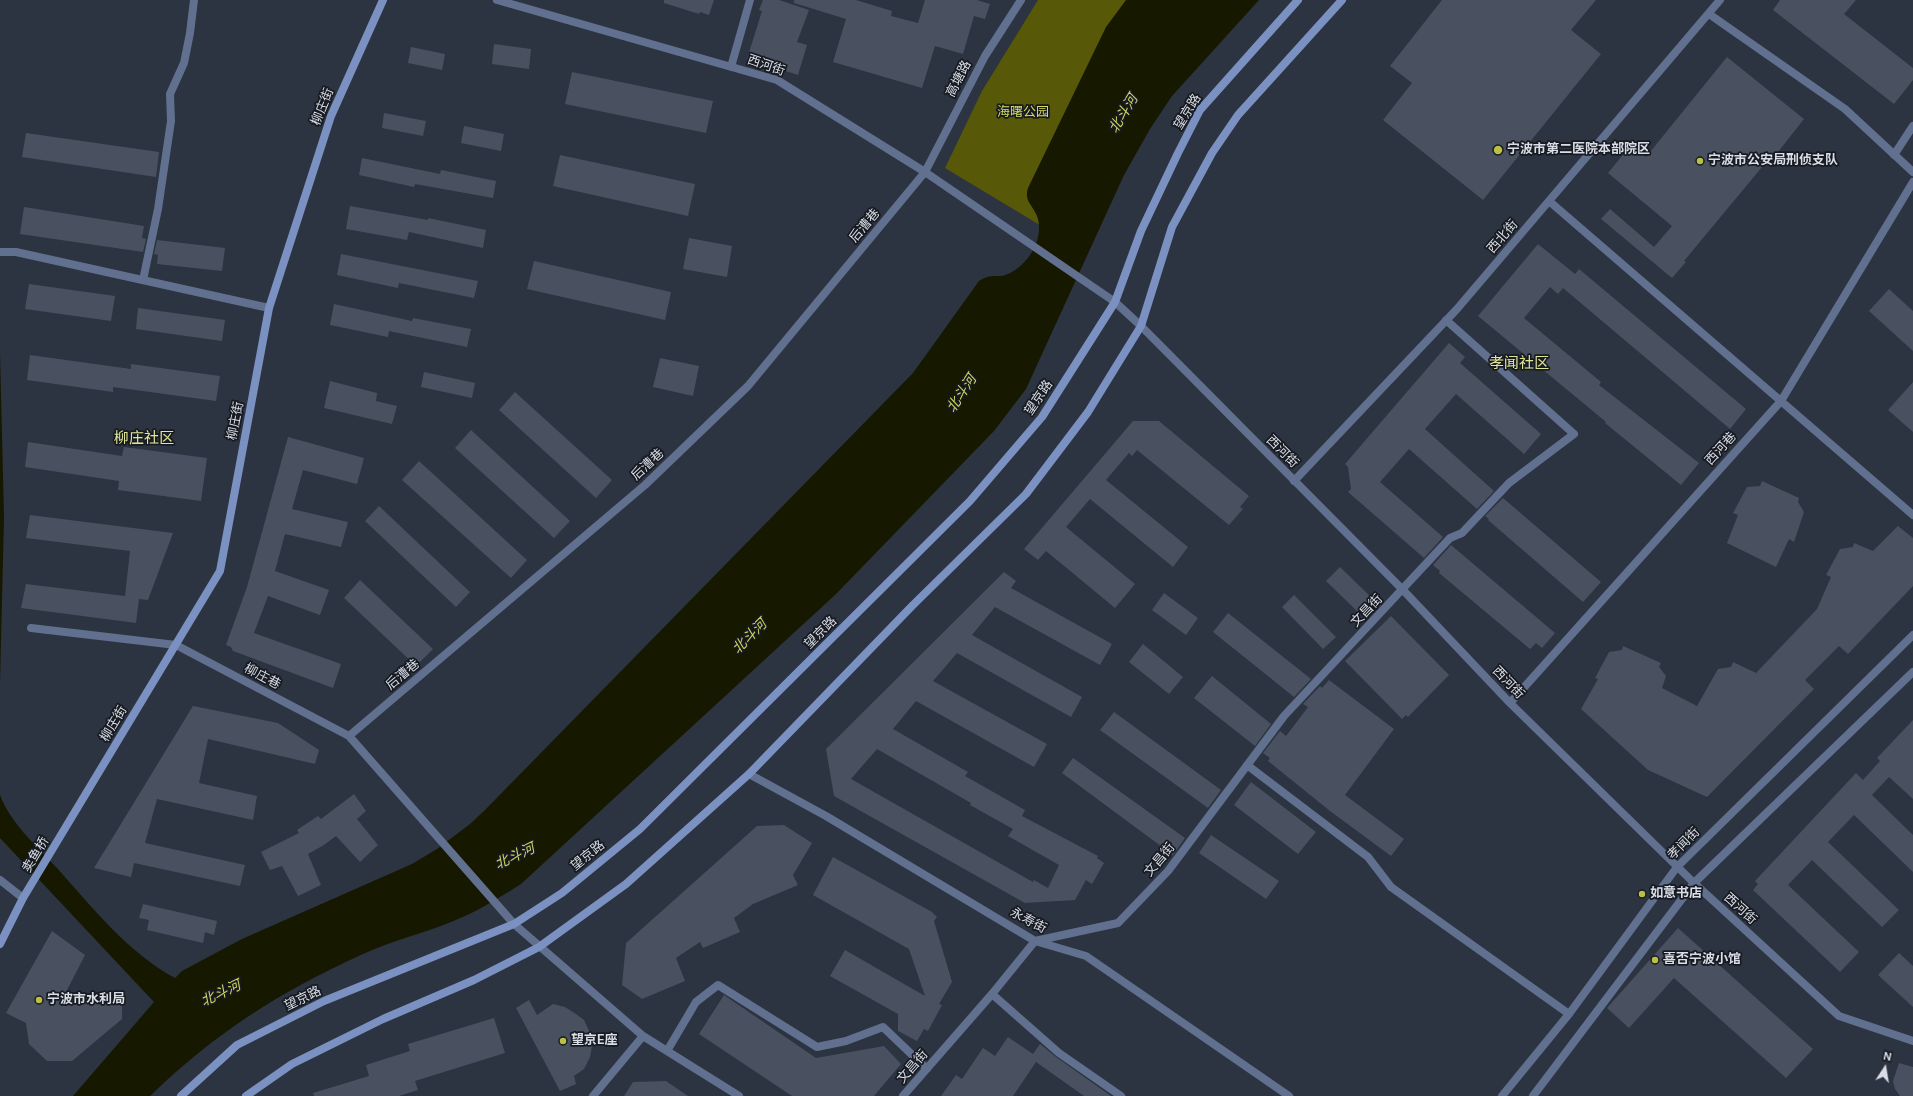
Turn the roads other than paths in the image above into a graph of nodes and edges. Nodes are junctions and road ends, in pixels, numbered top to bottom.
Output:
1 (194, 0) edge
2 (383, 0) edge
3 (497, 0) edge
4 (750, 0) edge
5 (1021, 0) edge
6 (1298, 0) edge
7 (1342, 0) edge
8 (1720, 0) edge
9 (1709, 14) junction
10 (731, 66) junction
11 (1913, 126) edge
12 (1894, 155) junction
13 (925, 172) junction
14 (1913, 172) edge
15 (1913, 182) edge
16 (1549, 201) junction
17 (0, 252) edge
18 (143, 280) junction
19 (1115, 302) junction
20 (269, 308) junction
21 (1446, 320) junction
22 (1141, 326) junction
23 (1781, 401) junction
24 (1294, 481) junction
25 (1913, 515) edge
26 (1404, 590) junction
27 (31, 628) dead end
28 (1913, 635) edge
29 (176, 645) junction
30 (1913, 672) edge
31 (1510, 703) junction
32 (349, 736) junction
33 (1248, 765) junction
34 (749, 774) junction
35 (68, 824) joint
36 (1677, 867) junction
37 (0, 880) edge
38 (1694, 883) junction
39 (0, 886) edge
40 (24, 898) junction
41 (514, 924) junction
42 (1035, 941) junction
43 (0, 944) edge
44 (538, 947) junction
45 (992, 994) junction
46 (1569, 1014) junction
47 (643, 1036) junction
48 (1913, 1041) edge
49 (667, 1051) junction
50 (927, 1069) junction
51 (181, 1096) edge
52 (246, 1096) edge
53 (593, 1096) edge
54 (740, 1096) edge
55 (903, 1096) edge
56 (1121, 1096) edge
57 (1289, 1096) edge
58 (1502, 1096) edge
59 (1533, 1096) edge

1 - 18 street
2 - 20 main road, 柳庄街
3 - 10 street, 西河街
4 - 10 street
5 - 13 street, 高塘路
6 - 19 main road, 望京路
7 - 22 main road
8 - 9 street, 西北街
9 - 12 street
9 - 16 street, 西北街
10 - 13 street, 西河街
11 - 12 street
12 - 14 street
13 - 19 street, 西河街
13 - 32 street, 后漕巷
15 - 23 street, 西河巷
16 - 21 street, 西北街
16 - 23 street
17 - 18 street
18 - 20 street
19 - 22 street, 西河街
19 - 41 main road, 望京路
20 - 29 main road, 柳庄街
21 - 24 street, 西北街
21 - 26 street, 文昌街
22 - 24 street, 西河街
22 - 34 main road
23 - 25 street
23 - 31 street, 西河巷
24 - 26 street, 西河街
26 - 31 street, 西河街
26 - 33 street, 文昌街
27 - 29 street, 柳庄巷
28 - 36 street, 孝闻街
29 - 32 street, 柳庄巷
29 - 35 main road, 柳庄街
30 - 38 street
31 - 36 street, 西河街
32 - 41 street, 柳庄巷
33 - 42 street, 文昌街
33 - 46 street
34 - 42 street, 永寿街
34 - 44 main road
35 - 40 main road, 卖鱼桥
36 - 38 street, 西河街
36 - 46 street, 孝闻街
37 - 40 street
38 - 48 street, 西河街
38 - 59 street
39 - 40 street
40 - 43 main road, 卖鱼桥
41 - 44 street, 柳庄巷
41 - 51 main road, 望京路
42 - 45 street, 文昌街
42 - 57 street, 永寿街
44 - 47 street, 柳庄巷
44 - 52 main road
45 - 50 street, 文昌街
45 - 56 street
46 - 58 street, 孝闻街
47 - 49 street, 柳庄巷
47 - 53 street
49 - 50 street
49 - 54 street, 柳庄巷
50 - 55 street, 文昌街

